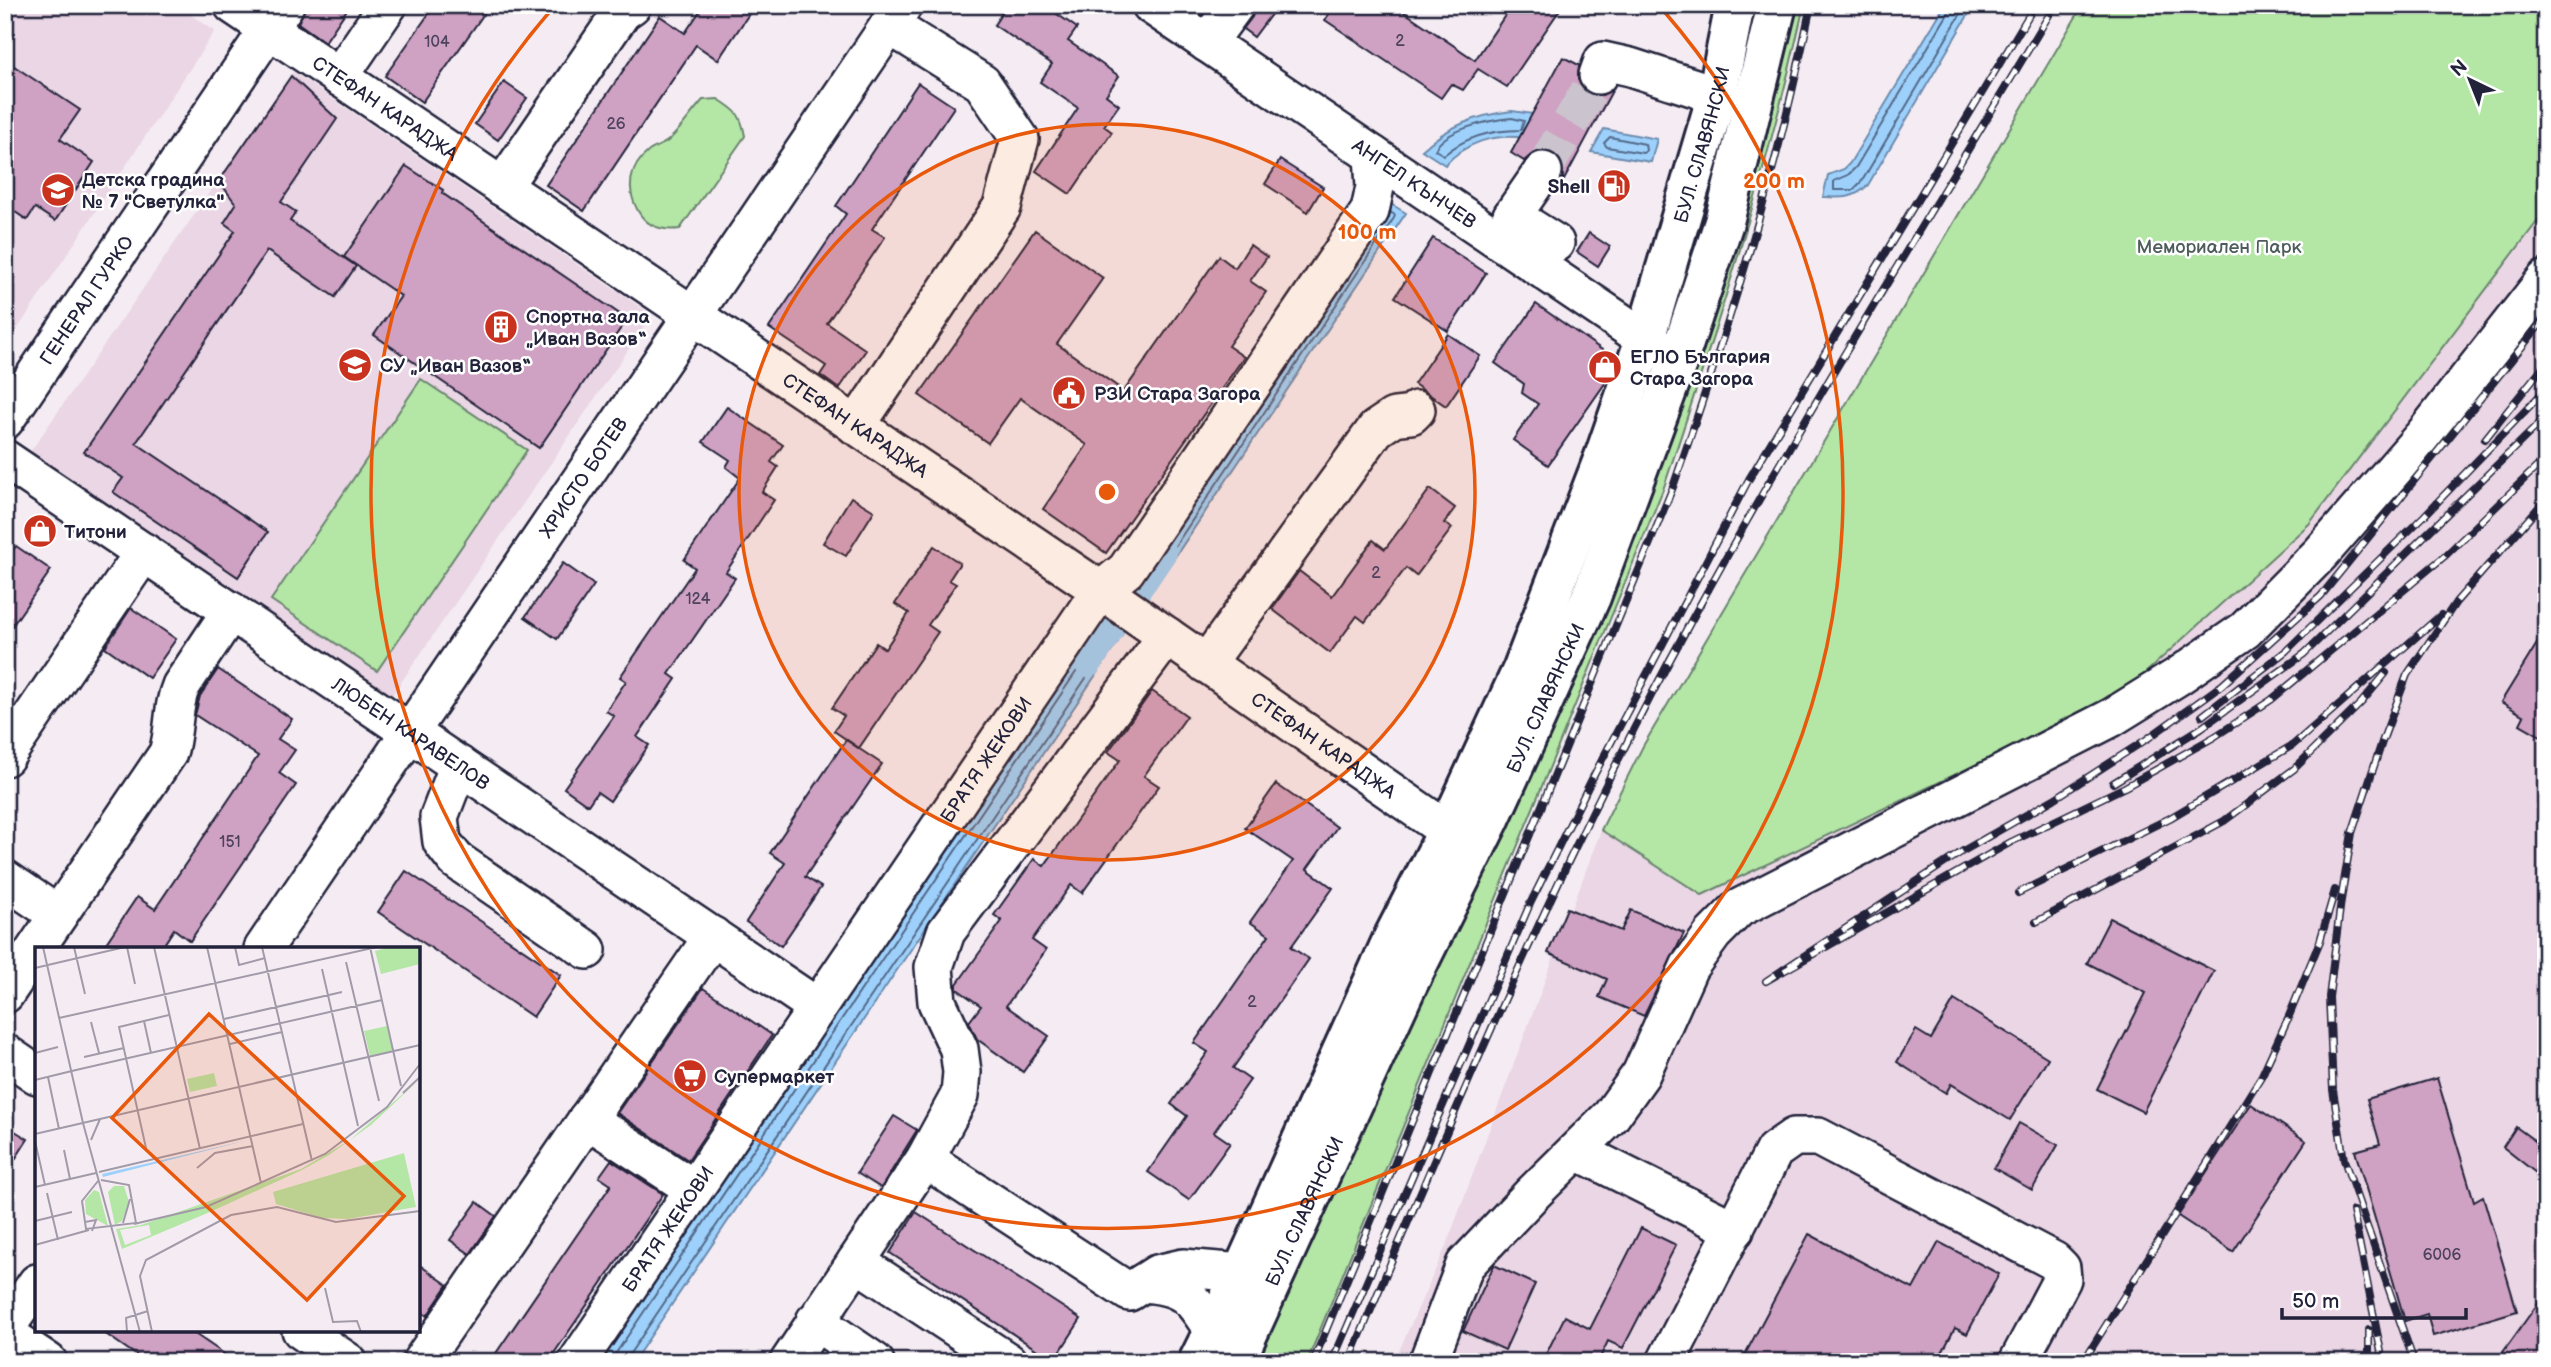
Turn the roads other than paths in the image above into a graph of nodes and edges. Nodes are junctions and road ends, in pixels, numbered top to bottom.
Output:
1 (233, 5) edge
2 (387, 5) edge
3 (632, 5) edge
4 (1151, 5) edge
5 (1236, 5) edge
6 (1735, 5) edge
7 (1777, 5) edge
8 (896, 15) edge
9 (277, 17) edge
10 (1207, 43) junction
11 (1598, 75) tunnel mouth
12 (339, 77) junction
13 (1717, 95) junction
14 (1543, 171) tunnel mouth
15 (1399, 173) junction
16 (502, 187) junction
17 (1507, 229) junction
18 (1555, 243) dead end
19 (2546, 279) edge
20 (692, 316) junction
21 (1645, 339) junction
22 (1678, 361) junction
23 (1416, 410) dead end
24 (5, 420) edge
25 (856, 426) junction
26 (10, 473) edge
27 (144, 552) junction
28 (231, 611) junction
29 (1130, 611) junction
30 (1206, 664) junction
31 (410, 732) junction
32 (5, 757) edge
33 (459, 765) junction
34 (1461, 840) junction
35 (5, 879) edge
36 (58, 915) junction
37 (713, 936) junction
38 (37, 947) edge
39 (264, 947) edge
40 (35, 949) edge
41 (587, 950) dead end
42 (5, 994) edge
43 (817, 1007) junction
44 (5, 1054) edge
45 (35, 1074) edge
46 (587, 1119) junction
47 (1577, 1151) junction
48 (925, 1159) junction
49 (694, 1189) junction
50 (1735, 1230) junction
51 (856, 1262) junction
52 (1242, 1273) junction
53 (1143, 1283) junction
54 (35, 1286) edge
55 (815, 1321) junction
56 (5, 1331) edge
57 (303, 1332) edge
58 (422, 1346) edge
59 (1216, 1352) edge
60 (44, 1361) edge
61 (348, 1362) edge
62 (577, 1362) edge
63 (789, 1362) edge
64 (875, 1362) edge
65 (1008, 1362) edge
66 (1428, 1362) edge
67 (1666, 1362) edge
68 (2018, 1362) edge

1 - 9 street, СТЕФАН КАРАДЖА
2 - 12 street
3 - 16 street
4 - 10 street, АНГЕЛ КЪНЧЕВ
5 - 10 street
6 - 13 main road, БУЛ. СЛАВЯНСКИ
7 - 22 main road, БУЛ. СЛАВЯНСКИ
8 - 20 street, ХРИСТО БОТЕВ
8 - 25 street
9 - 12 street, СТЕФАН КАРАДЖА
9 - 24 street, ГЕНЕРАЛ ГУРКО
10 - 15 street, АНГЕЛ КЪНЧЕВ
11 - 13 street
12 - 16 street, СТЕФАН КАРАДЖА
13 - 21 main road, БУЛ. СЛАВЯНСКИ
14 - 17 street
15 - 17 street, АНГЕЛ КЪНЧЕВ
15 - 29 street, БРАТЯ ЖЕКОВИ
16 - 20 street, СТЕФАН КАРАДЖА
17 - 18 street
17 - 21 street, АНГЕЛ КЪНЧЕВ
19 - 47 street
20 - 25 street, СТЕФАН КАРАДЖА
20 - 31 street, ХРИСТО БОТЕВ
21 - 22 street, АНГЕЛ КЪНЧЕВ
21 - 34 main road, БУЛ. СЛАВЯНСКИ
22 - 34 main road, БУЛ. СЛАВЯНСКИ
23 - 30 street
25 - 29 street, СТЕФАН КАРАДЖА
26 - 27 street, ЛЮБЕН КАРАВЕЛОВ
27 - 28 street, ЛЮБЕН КАРАВЕЛОВ
27 - 32 street
28 - 31 street, ЛЮБЕН КАРАВЕЛОВ
28 - 36 street
29 - 30 street, СТЕФАН КАРАДЖА
29 - 43 street, БРАТЯ ЖЕКОВИ
29 - 48 street
30 - 34 street, СТЕФАН КАРАДЖА
31 - 33 street, ЛЮБЕН КАРАВЕЛОВ
31 - 39 street, ХРИСТО БОТЕВ
33 - 37 street, ЛЮБЕН КАРАВЕЛОВ
33 - 41 street
34 - 52 main road, БУЛ. СЛАВЯНСКИ
34 - 59 main road, БУЛ. СЛАВЯНСКИ
35 - 36 street
36 - 38 street
37 - 43 street, ЛЮБЕН КАРАВЕЛОВ
37 - 46 street
40 - 42 street
43 - 49 street, БРАТЯ ЖЕКОВИ
44 - 45 street
46 - 49 street
46 - 58 street
47 - 50 street
47 - 66 street
48 - 51 street
48 - 53 street
49 - 62 street, БРАТЯ ЖЕКОВИ
50 - 67 street
50 - 68 street
51 - 55 street
51 - 65 street
52 - 53 street
52 - 59 main road, БУЛ. СЛАВЯНСКИ
53 - 59 street
54 - 56 street
55 - 63 street
55 - 64 street
56 - 60 street
57 - 61 street

